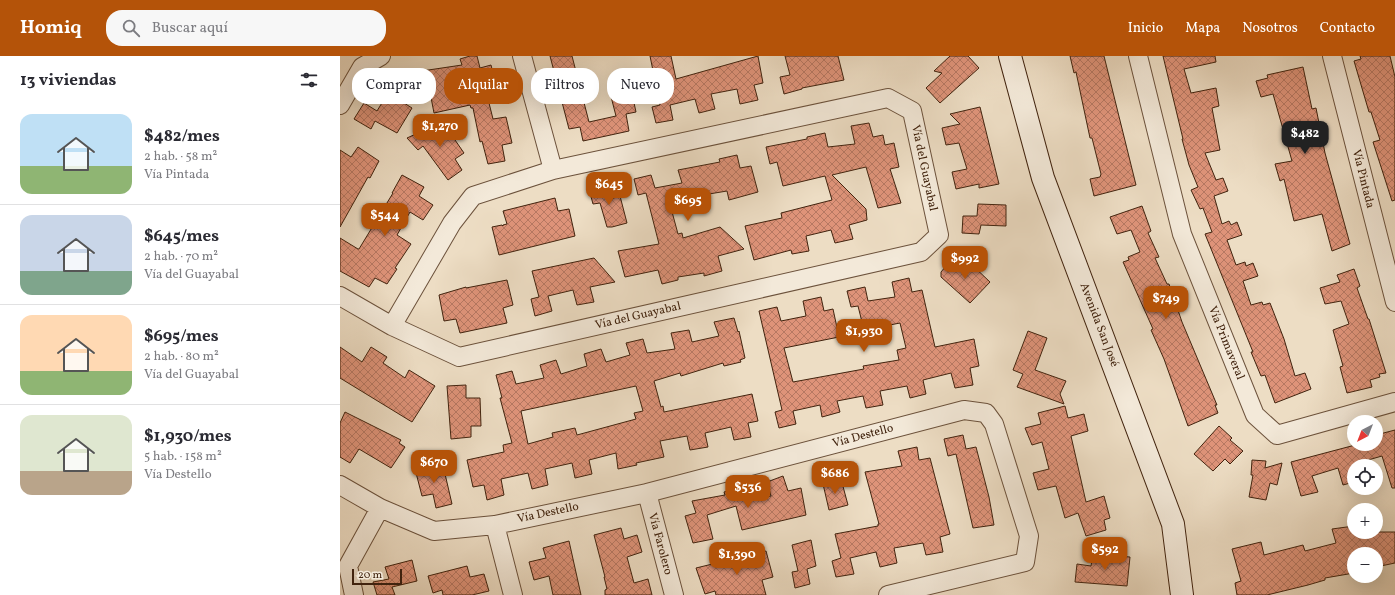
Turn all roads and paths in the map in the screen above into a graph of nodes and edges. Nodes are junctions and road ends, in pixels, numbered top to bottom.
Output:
1 (381, 56) edge
2 (522, 56) edge
3 (1010, 56) edge
4 (1138, 56) edge
5 (1332, 56) edge
6 (340, 105) edge
7 (553, 170) junction
8 (340, 296) edge
9 (1395, 302) edge
10 (392, 326) junction
11 (1395, 402) edge
12 (340, 485) edge
13 (647, 493) junction
14 (380, 508) junction
15 (495, 524) junction
16 (354, 595) edge
17 (513, 595) edge
18 (674, 595) edge
19 (888, 595) edge
20 (1182, 595) edge

1 - 6 street
2 - 7 street
3 - 20 street, Avenida San José
4 - 11 street, Vía Primaveral
5 - 9 street, Vía Pintada
7 - 10 street, Vía del Guayabal
7 - 10 street, Vía del Guayabal
8 - 10 street, Vía del Guayabal
12 - 14 street, Vía Destello
13 - 15 street, Vía Destello
13 - 18 street, Vía Farolero
13 - 19 street, Vía Destello
14 - 15 street, Vía Destello
14 - 16 street
15 - 17 street

